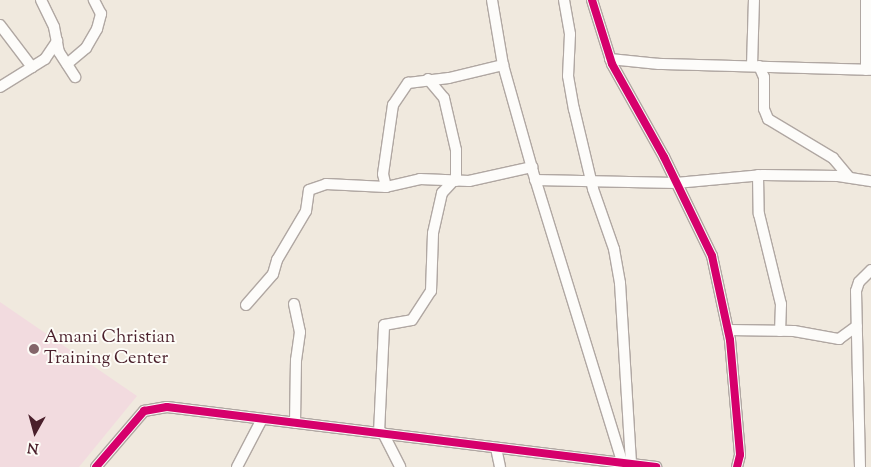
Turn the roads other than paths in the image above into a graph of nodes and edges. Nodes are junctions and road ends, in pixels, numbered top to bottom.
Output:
1 (40, 0) edge
2 (94, 0) edge
3 (492, 0) edge
4 (564, 0) edge
5 (592, 0) edge
6 (754, 0) edge
7 (866, 0) edge
8 (0, 24) edge
9 (57, 40) junction
10 (610, 59) junction
11 (67, 64) junction
12 (503, 65) junction
13 (755, 66) junction
14 (32, 67) junction
15 (869, 70) edge
16 (75, 77) dead end
17 (428, 79) junction
18 (0, 87) edge
19 (532, 167) junction
20 (758, 175) junction
21 (849, 177) junction
22 (535, 180) junction
23 (591, 180) junction
24 (454, 181) junction
25 (871, 181) edge
26 (676, 183) junction
27 (386, 187) junction
28 (871, 270) edge
29 (294, 304) dead end
30 (246, 305) dead end
31 (858, 326) junction
32 (729, 330) junction
33 (780, 331) junction
34 (262, 419) junction
35 (861, 419) junction
36 (295, 422) junction
37 (871, 429) edge
38 (381, 433) junction
39 (861, 435) junction
40 (496, 448) junction
41 (626, 465) edge
42 (96, 467) edge
43 (237, 467) edge
44 (400, 467) edge
45 (500, 467) edge
46 (656, 467) edge
47 (737, 467) edge
48 (860, 467) edge

1 - 9 street
2 - 11 street
3 - 12 street
4 - 23 street
5 - 10 street
6 - 13 street
7 - 15 street
8 - 14 street
9 - 11 street
9 - 14 street
10 - 13 street
10 - 26 street
11 - 16 street
12 - 17 street
12 - 19 street
13 - 15 street
13 - 21 street
14 - 18 street
17 - 24 street
17 - 27 street
19 - 22 street
19 - 24 street
20 - 21 street
20 - 26 street
20 - 33 street
21 - 25 street
22 - 23 street
22 - 41 street
23 - 26 street
23 - 41 street
24 - 27 street
24 - 38 street
26 - 32 street
27 - 30 street
28 - 31 street
29 - 36 street
31 - 33 street
31 - 35 street
32 - 33 street
32 - 47 street
34 - 36 street
34 - 42 street
34 - 43 street
35 - 37 street
35 - 39 street
36 - 38 street
37 - 39 street
38 - 40 street
38 - 44 street
39 - 48 street
40 - 41 street
40 - 45 street
41 - 46 street

